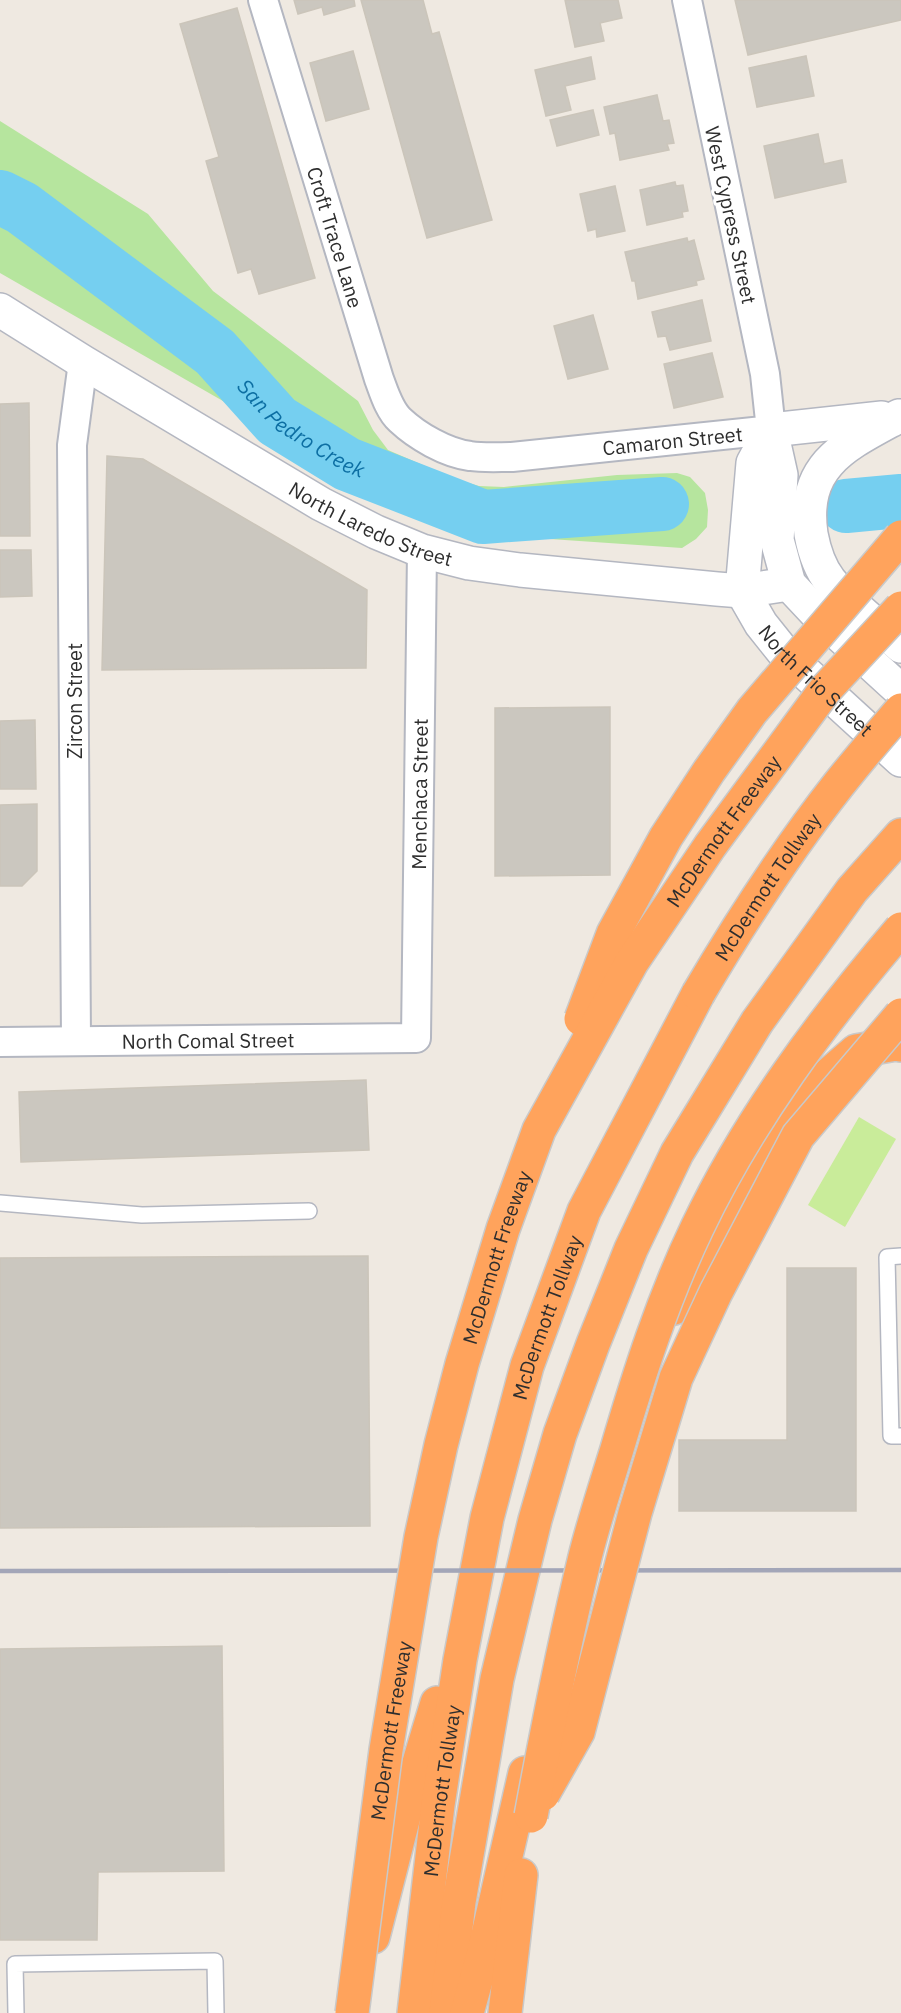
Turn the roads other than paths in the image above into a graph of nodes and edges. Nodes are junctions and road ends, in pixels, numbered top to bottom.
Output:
1 (263, 0) edge
2 (687, 0) edge
3 (0, 310) edge
4 (83, 362) junction
5 (900, 416) edge
6 (771, 430) junction
7 (444, 448) joint
8 (901, 537) edge
9 (422, 551) junction
10 (789, 584) junction
11 (742, 591) junction
12 (901, 608) edge
13 (901, 646) edge
14 (901, 691) edge
15 (901, 710) edge
16 (901, 760) edge
17 (901, 835) edge
18 (901, 929) edge
19 (901, 1015) edge
20 (416, 1038) joint
21 (76, 1041) junction
22 (0, 1042) edge
23 (901, 1045) edge
24 (539, 1130) junction
25 (0, 1203) edge
26 (309, 1210) dead end
27 (901, 1257) edge
28 (901, 1436) edge
29 (478, 1566) junction
30 (531, 1816) junction
31 (16, 2013) edge
32 (216, 2013) edge
33 (353, 2013) edge
34 (414, 2013) edge
35 (446, 2013) edge
36 (467, 2013) edge
37 (505, 2013) edge

1 - 7 street, Croft Trace Lane
2 - 6 street, West Cypress Street
3 - 4 main road, North Laredo Street
4 - 9 main road, North Laredo Street
4 - 21 street, Zircon Street
5 - 6 main road, Camaron Street
5 - 13 main road
6 - 7 street, Camaron Street
6 - 10 main road, West Cypress Street
6 - 11 main road
8 - 24 highway, bridge
9 - 11 main road, North Laredo Street
9 - 20 street, Menchaca Street
10 - 11 main road, North Laredo Street
10 - 14 main road
11 - 16 main road, North Frio Street
12 - 24 highway, McDermott Freeway, bridge
15 - 29 highway, McDermott Tollway, bridge
17 - 35 highway, McDermott Tollway
18 - 30 highway, bridge
19 - 30 highway, bridge
20 - 21 street, North Comal Street
21 - 22 street, North Comal Street
23 - 36 highway
24 - 33 highway, McDermott Freeway, bridge
25 - 26 lane
27 - 28 lane
29 - 33 highway
29 - 34 highway, McDermott Tollway
30 - 37 highway
31 - 32 lane

